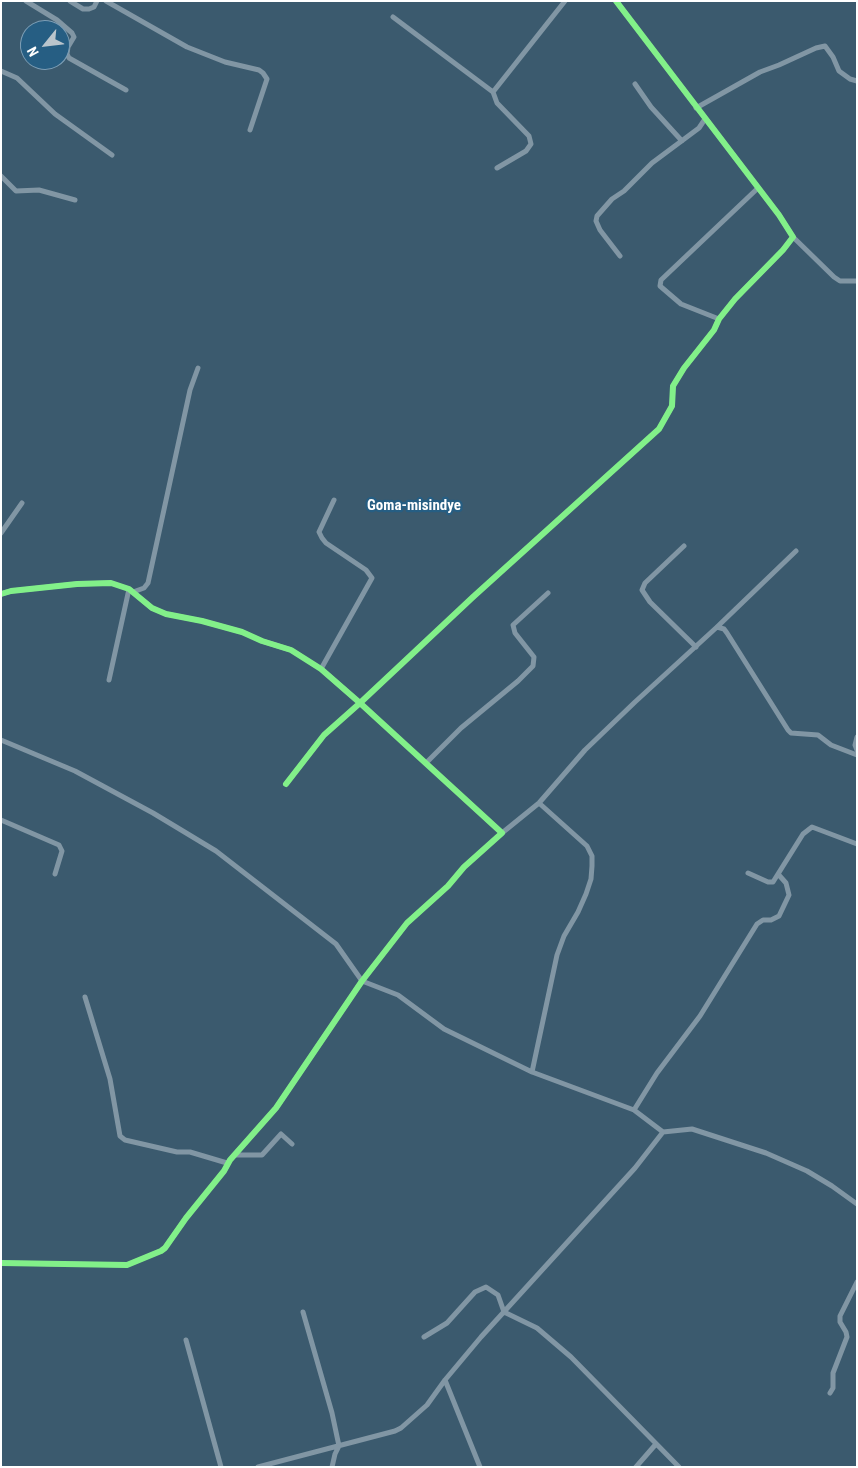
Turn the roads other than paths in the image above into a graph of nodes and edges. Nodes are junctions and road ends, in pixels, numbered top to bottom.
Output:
1 (26, 1) edge
2 (70, 1) edge
3 (97, 1) edge
4 (106, 1) edge
5 (565, 1) edge
6 (616, 1) edge
7 (394, 16) dead end
8 (1, 71) edge
9 (857, 80) edge
10 (634, 84) dead end
11 (126, 90) dead end
12 (493, 92) junction
13 (696, 108) junction
14 (705, 119) junction
15 (250, 130) dead end
16 (682, 141) junction
17 (112, 156) dead end
18 (497, 168) dead end
19 (1, 176) edge
20 (758, 188) junction
21 (75, 200) dead end
22 (794, 237) junction
23 (620, 256) dead end
24 (857, 281) edge
25 (719, 319) junction
26 (198, 368) dead end
27 (334, 500) dead end
28 (22, 502) dead end
29 (1, 533) edge
30 (684, 546) dead end
31 (796, 551) dead end
32 (131, 591) junction
33 (548, 593) dead end
34 (1, 594) edge
35 (717, 627) junction
36 (696, 647) junction
37 (321, 669) junction
38 (109, 680) dead end
39 (360, 703) junction
40 (857, 737) edge
41 (1, 740) edge
42 (857, 750) edge
43 (857, 755) edge
44 (426, 763) junction
45 (286, 784) dead end
46 (540, 803) junction
47 (1, 820) edge
48 (502, 833) junction
49 (857, 844) edge
50 (748, 872) dead end
51 (55, 874) dead end
52 (778, 874) junction
53 (362, 981) junction
54 (85, 997) dead end
55 (532, 1072) junction
56 (634, 1110) junction
57 (663, 1132) junction
58 (292, 1144) dead end
59 (234, 1155) junction
60 (227, 1163) junction
61 (857, 1204) edge
62 (1, 1263) edge
63 (857, 1282) edge
64 (304, 1312) dead end
65 (504, 1312) junction
66 (424, 1336) dead end
67 (186, 1340) dead end
68 (445, 1380) junction
69 (830, 1393) dead end
70 (656, 1444) junction
71 (340, 1446) junction
72 (261, 1466) edge
73 (221, 1467) edge
74 (332, 1467) edge
75 (480, 1467) edge
76 (636, 1467) edge
77 (679, 1467) edge

1 - 11 street
2 - 3 street
4 - 15 street
5 - 12 street
6 - 13 street
7 - 12 street
8 - 17 street
9 - 13 street
10 - 16 street
12 - 18 street
13 - 14 street
14 - 16 street
14 - 20 street
16 - 23 street
19 - 21 street
20 - 22 street
20 - 25 street
22 - 24 street
22 - 25 street
25 - 39 street
26 - 32 street
27 - 37 street
28 - 29 street
30 - 36 street
31 - 35 street
32 - 34 street
32 - 37 street
32 - 38 street
33 - 44 street
35 - 36 street
35 - 43 street
36 - 46 street
37 - 39 street
39 - 44 street
39 - 45 street
40 - 42 street
41 - 53 street
44 - 48 street
46 - 48 street
46 - 55 street
47 - 51 street
48 - 53 street
49 - 52 street
50 - 52 street
52 - 56 street
53 - 55 street
53 - 59 street
54 - 60 street
55 - 56 street
56 - 57 street
57 - 61 street
57 - 65 street
58 - 59 street
59 - 60 street
60 - 62 street
63 - 69 street
64 - 71 street
65 - 66 street
65 - 68 street
65 - 70 street
67 - 73 street
68 - 71 street
68 - 75 street
70 - 76 street
70 - 77 street
71 - 72 street
71 - 74 street

